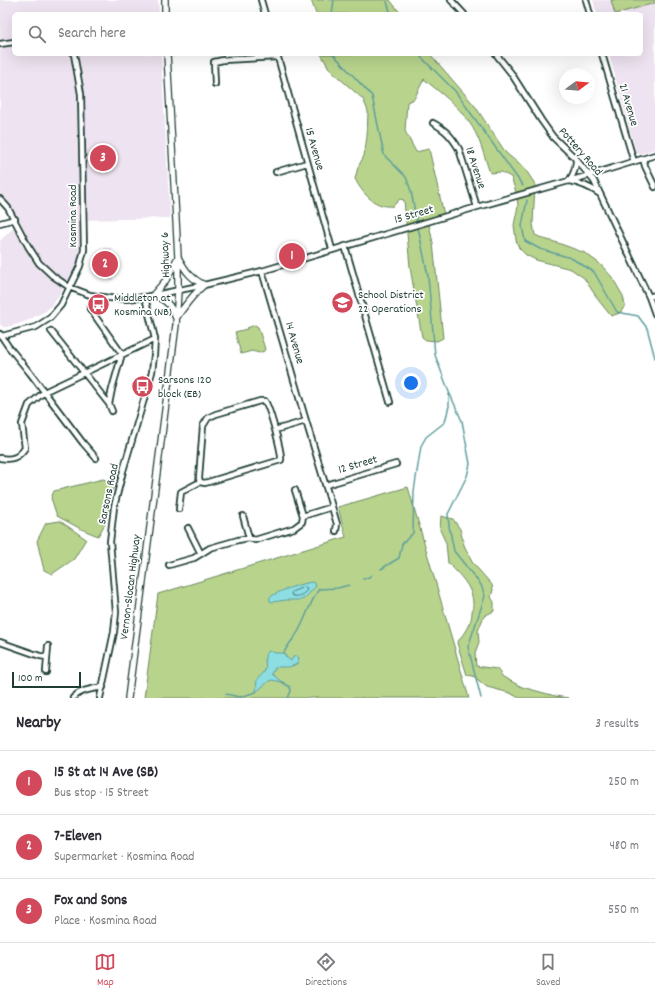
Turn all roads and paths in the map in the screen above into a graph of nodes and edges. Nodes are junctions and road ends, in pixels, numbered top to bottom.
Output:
1 (165, 0) edge
2 (261, 0) edge
3 (452, 0) edge
4 (586, 0) edge
5 (165, 12) edge
6 (264, 12) edge
7 (462, 12) edge
8 (589, 12) edge
9 (12, 42) edge
10 (0, 44) edge
11 (74, 56) edge
12 (167, 56) edge
13 (266, 56) edge
14 (277, 56) edge
15 (498, 56) edge
16 (603, 56) edge
17 (215, 84) dead end
18 (433, 123) dead end
19 (655, 156) edge
20 (643, 159) junction
21 (576, 160) junction
22 (634, 162) junction
23 (307, 163) junction
24 (276, 172) dead end
25 (590, 175) junction
26 (570, 181) junction
27 (655, 187) edge
28 (601, 195) junction
29 (0, 199) edge
30 (477, 207) junction
31 (15, 219) junction
32 (0, 223) edge
33 (344, 246) junction
34 (332, 249) junction
35 (178, 257) junction
36 (262, 270) junction
37 (204, 285) junction
38 (69, 287) junction
39 (178, 290) junction
40 (153, 295) junction
41 (655, 295) edge
42 (145, 297) junction
43 (649, 297) junction
44 (90, 309) dead end
45 (655, 314) edge
46 (176, 318) junction
47 (51, 331) dead end
48 (1, 335) edge
49 (155, 339) junction
50 (122, 354) junction
51 (84, 372) junction
52 (44, 392) junction
53 (390, 402) dead end
54 (109, 404) junction
55 (112, 411) dead end
56 (306, 421) junction
57 (275, 430) junction
58 (0, 458) edge
59 (96, 458) dead end
60 (396, 464) dead end
61 (156, 478) joint
62 (200, 482) junction
63 (326, 484) junction
64 (295, 490) dead end
65 (332, 507) junction
66 (180, 509) dead end
67 (243, 516) dead end
68 (303, 516) junction
69 (188, 528) dead end
70 (336, 531) dead end
71 (249, 538) junction
72 (201, 554) junction
73 (169, 565) dead end
74 (0, 642) edge
75 (48, 646) dead end
76 (47, 657) junction
77 (46, 672) dead end
78 (102, 687) junction
79 (73, 698) edge
80 (100, 698) edge
81 (128, 698) edge

1 - 5 main road
2 - 6 street
3 - 7 street
4 - 8 street
9 - 10 street
11 - 38 street, Kosmina Road
12 - 35 main road, Highway 6
13 - 17 street
14 - 23 street, 15 Avenue
15 - 21 street, Pottery Road
16 - 22 street, 21 Avenue
18 - 30 street, 18 Avenue
19 - 20 street, 15 Street
20 - 22 street, 15 Street
20 - 27 street
21 - 25 street, Pottery Road
21 - 26 street
22 - 25 street, 15 Street
23 - 24 street
23 - 34 street, 15 Avenue
25 - 26 street, 15 Street
25 - 28 street, Pottery Road
26 - 28 street
26 - 30 street, 15 Street
28 - 43 street, Pottery Road
29 - 31 street, 15 Street
30 - 33 street, 15 Street
31 - 32 street
31 - 38 street, 15 Street
33 - 34 street, 15 Street
33 - 53 street
34 - 36 street, 15 Street
35 - 37 main road
35 - 39 main road, Highway 6
35 - 40 main road
36 - 37 street, 15 Street
36 - 56 street, 14 Avenue
37 - 39 street, 15 Street
37 - 46 main road
38 - 42 street, 15 Street
38 - 48 street, Kosmina Road
39 - 40 street, 15 Street
39 - 46 main road, Highway 6
40 - 42 street, 15 Street
40 - 46 main road
41 - 43 street
42 - 49 street, Sarsons Road
43 - 45 street, Pottery Road
44 - 50 street
46 - 61 main road, Highway 6
47 - 51 street
48 - 52 street
49 - 50 street
49 - 78 street, Sarsons Road
50 - 51 street
50 - 54 street
51 - 52 street
51 - 54 street
52 - 58 street
52 - 59 street
54 - 55 street
56 - 57 street
56 - 63 street, 14 Avenue
57 - 62 street
57 - 62 street
60 - 63 street, 12 Street
61 - 81 main road, Vernon-Slocan Highway
62 - 66 street
63 - 65 street, 14 Avenue
64 - 68 street
65 - 68 street
65 - 70 street, 14 Avenue
67 - 71 street
68 - 71 street
69 - 72 street
71 - 72 street
72 - 73 street
74 - 76 street
75 - 76 street
76 - 77 street
78 - 79 street
78 - 80 street, Sarsons Road

